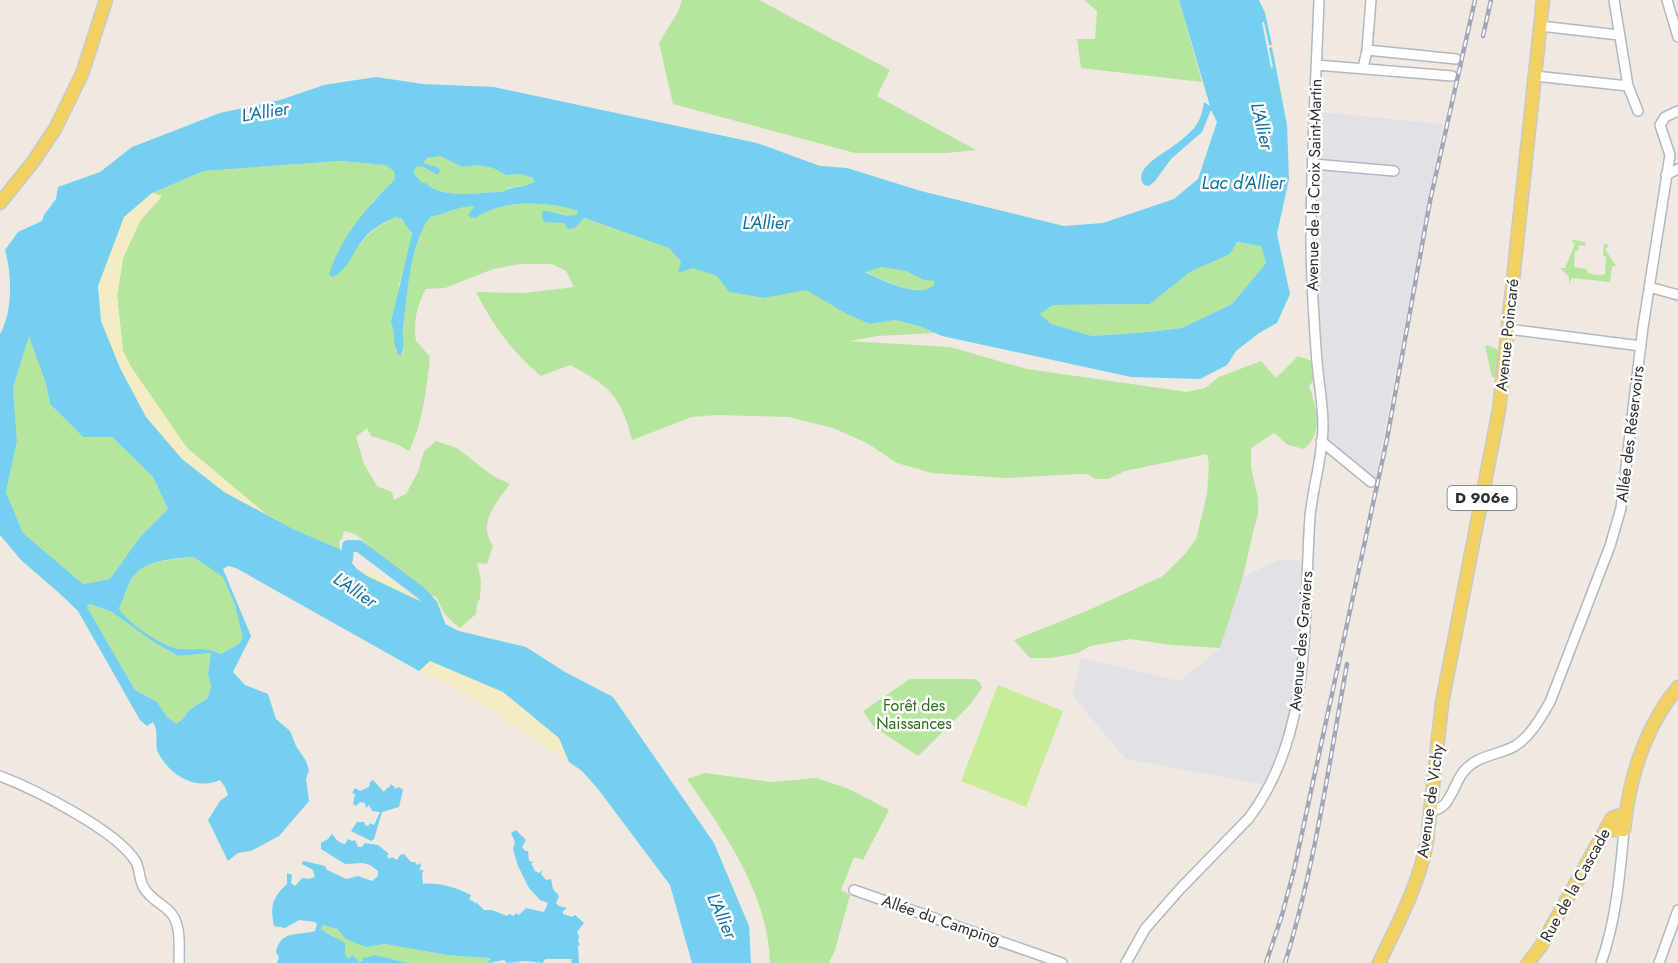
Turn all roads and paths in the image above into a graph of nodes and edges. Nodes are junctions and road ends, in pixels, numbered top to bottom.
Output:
1 (100, 0) edge
2 (106, 0) edge
3 (1319, 0) edge
4 (1371, 0) edge
5 (1543, 0) edge
6 (1614, 0) edge
7 (1667, 0) edge
8 (1540, 26) junction
9 (1619, 35) junction
10 (1678, 37) edge
11 (1367, 50) junction
12 (1456, 59) dead end
13 (1316, 65) junction
14 (1363, 68) junction
15 (1452, 76) dead end
16 (1535, 76) junction
17 (75, 85) junction
18 (1628, 86) junction
19 (1638, 111) dead end
20 (1678, 111) edge
21 (1313, 164) junction
22 (1678, 170) edge
23 (1394, 171) dead end
24 (1666, 175) junction
25 (0, 203) edge
26 (1649, 287) junction
27 (1678, 295) edge
28 (1508, 329) junction
29 (1641, 346) junction
30 (1321, 441) junction
31 (1371, 482) dead end
32 (1449, 666) joint
33 (1678, 687) edge
34 (0, 776) edge
35 (1431, 810) junction
36 (1626, 816) junction
37 (1605, 830) junction
38 (1624, 830) junction
39 (854, 890) dead end
40 (1166, 906) junction
41 (1678, 910) edge
42 (179, 963) edge
43 (1062, 963) edge
44 (1126, 963) edge
45 (1132, 963) edge
46 (1379, 963) edge
47 (1528, 963) edge
48 (1601, 963) edge
49 (1659, 963) edge

1 - 17 main road
2 - 17 main road
3 - 13 street, Avenue de la Croix Saint-Martin
4 - 11 street
5 - 8 main road, Avenue Poincaré / D 906e
6 - 9 street
7 - 10 street
8 - 9 street
8 - 16 main road, Avenue Poincaré / D 906e
9 - 18 street
11 - 12 street
11 - 14 street
13 - 14 street
13 - 21 street, Avenue de la Croix Saint-Martin
14 - 15 street
16 - 18 street
16 - 28 main road, Avenue Poincaré / D 906e
17 - 25 main road
18 - 19 street
20 - 24 street, Allée des Réservoirs
21 - 23 street
21 - 30 street, Avenue de la Croix Saint-Martin
22 - 24 street
24 - 26 street, Allée des Réservoirs
26 - 27 street
26 - 29 street, Allée des Réservoirs
28 - 29 street
28 - 32 main road, Avenue Poincaré / D 906e
29 - 35 street, Allée des Réservoirs
30 - 31 street
30 - 40 street, Avenue des Graviers
32 - 35 main road, Avenue de Vichy / D 906e
33 - 36 main road
34 - 42 street
35 - 46 main road, Avenue de Vichy / D 906e
36 - 37 main road, Rue de la Cascade
36 - 38 main road
37 - 38 main road
37 - 47 main road, Rue de la Cascade
38 - 48 street
39 - 43 street, Allée du Camping
40 - 44 street, Avenue des Graviers
40 - 45 street, Avenue des Graviers
41 - 49 street

